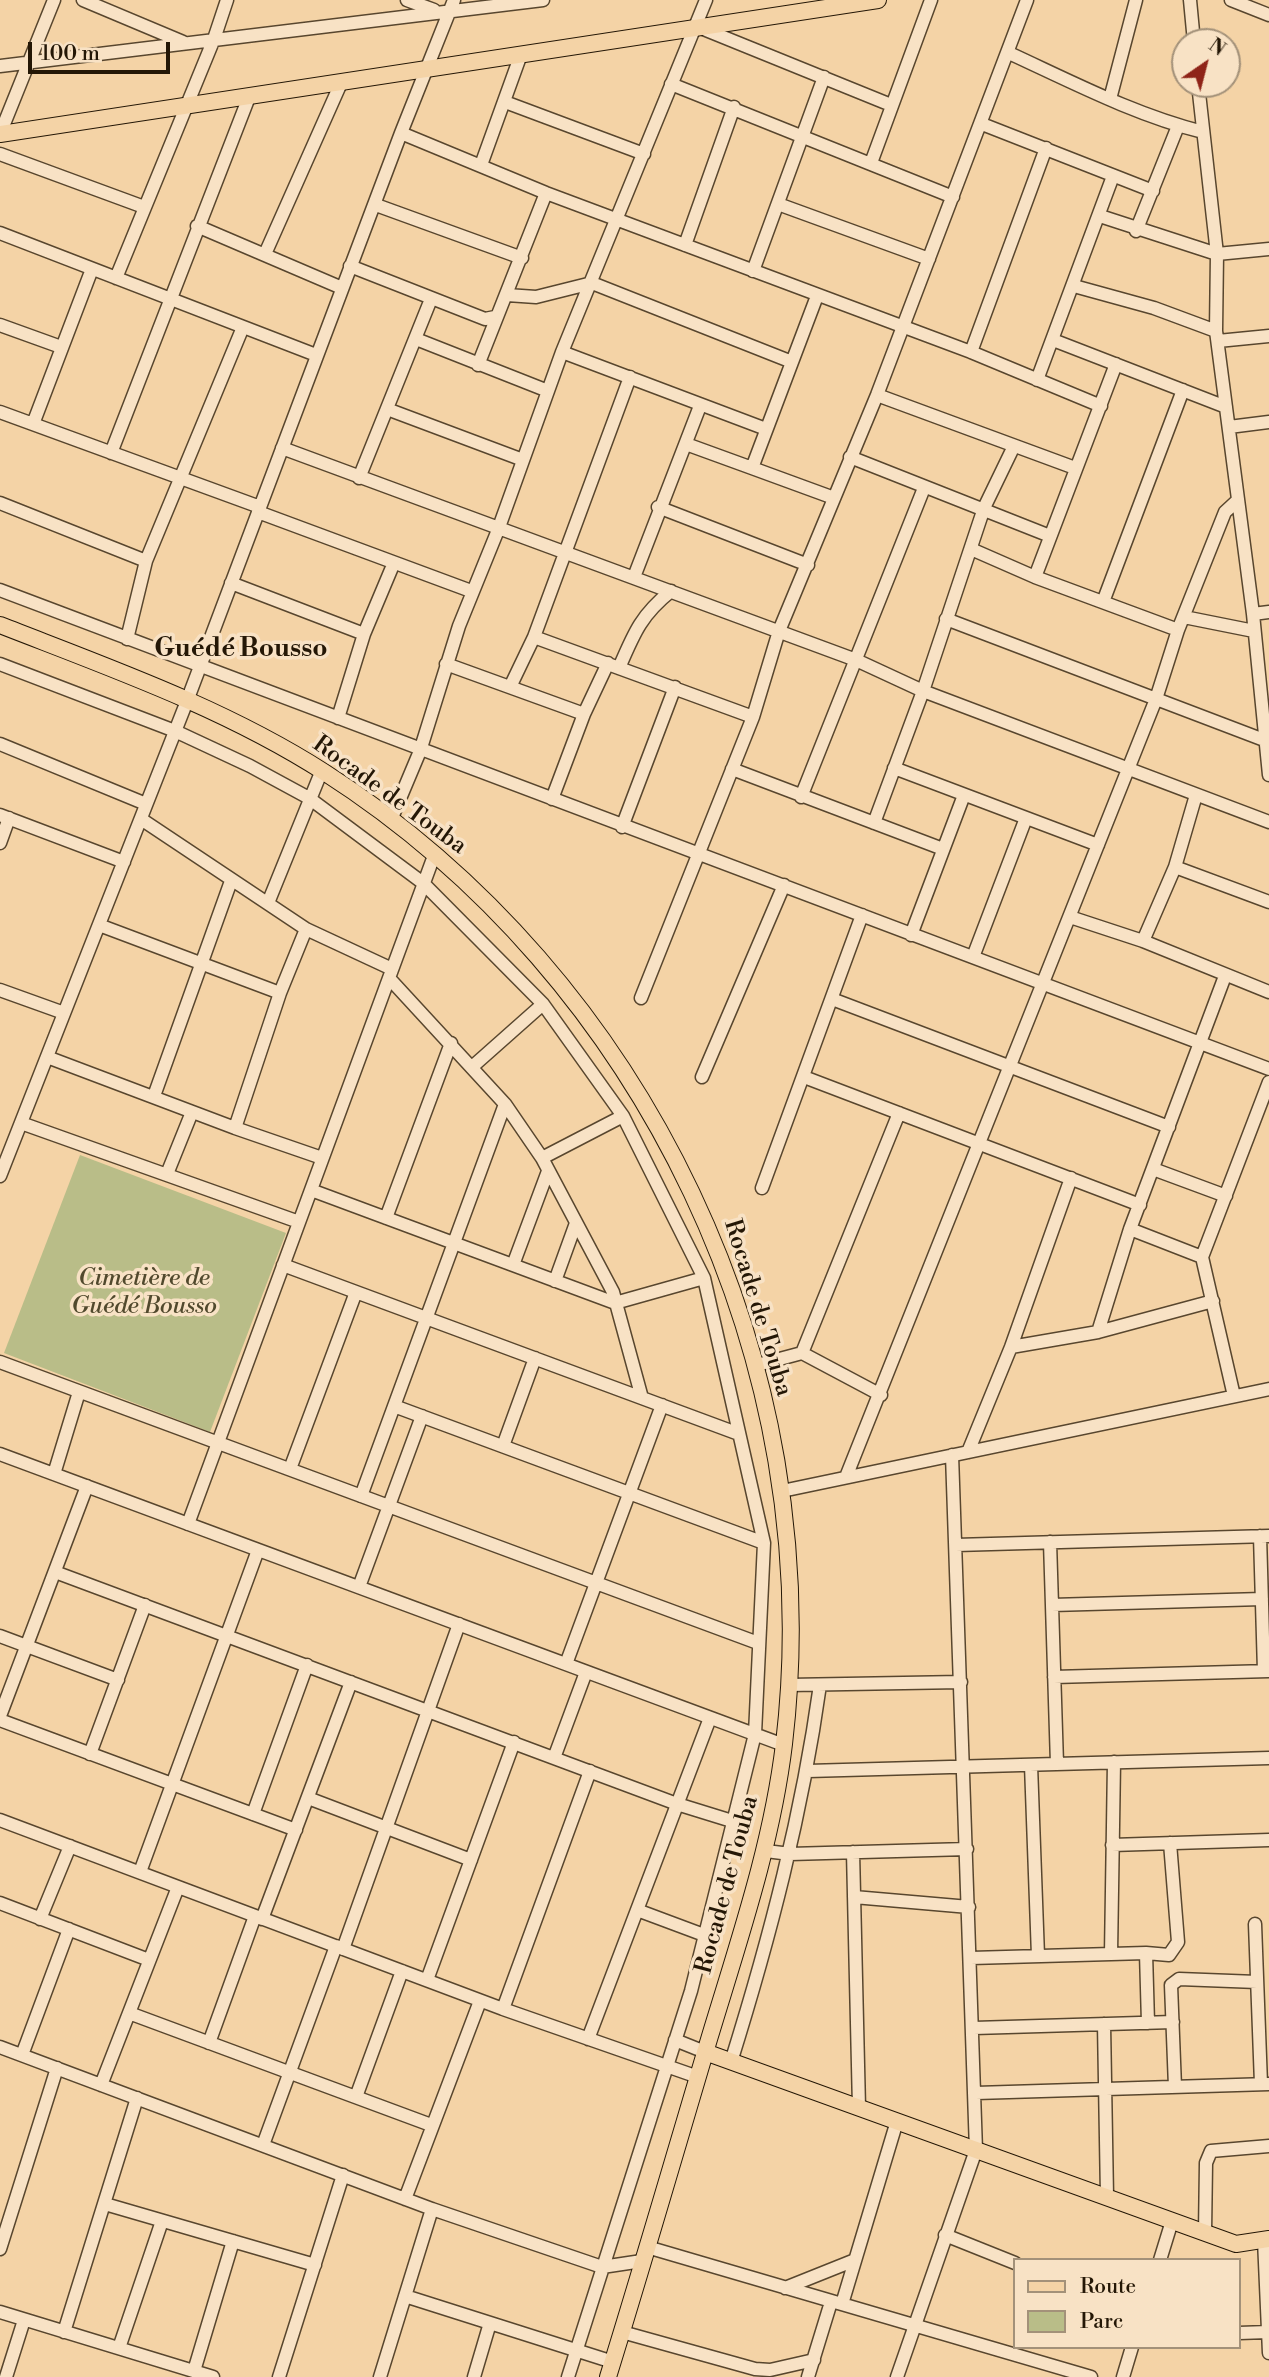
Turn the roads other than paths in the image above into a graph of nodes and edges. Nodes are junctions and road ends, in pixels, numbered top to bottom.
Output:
1 (54, 0) edge
2 (83, 0) edge
3 (227, 0) edge
4 (407, 0) edge
5 (543, 0) edge
6 (706, 0) edge
7 (878, 0) edge
8 (931, 0) edge
9 (1027, 0) edge
10 (1136, 0) edge
11 (1191, 0) edge
12 (1231, 0) edge
13 (858, 1) edge
14 (797, 6) edge
15 (447, 8) edge
16 (1269, 15) edge
17 (1193, 28) edge
18 (698, 29) junction
19 (214, 39) junction
20 (185, 43) junction
21 (1009, 53) junction
22 (520, 57) junction
23 (29, 62) junction
24 (0, 66) edge
25 (428, 70) junction
26 (824, 78) junction
27 (341, 83) junction
28 (671, 85) junction
29 (249, 97) junction
30 (1199, 98) edge
31 (1110, 99) junction
32 (505, 102) junction
33 (891, 105) junction
34 (185, 107) junction
35 (734, 107) junction
36 (982, 124) junction
37 (1178, 126) junction
38 (1203, 132) junction
39 (401, 133) junction
40 (0, 134) edge
41 (800, 136) junction
42 (1046, 148) junction
43 (0, 154) edge
44 (644, 154) junction
45 (871, 163) junction
46 (481, 164) junction
47 (1113, 176) junction
48 (1153, 191) junction
49 (546, 193) junction
50 (953, 197) junction
51 (778, 204) junction
52 (376, 205) junction
53 (144, 207) junction
54 (1100, 216) junction
55 (616, 219) junction
56 (197, 226) junction
57 (1136, 230) junction
58 (0, 233) edge
59 (685, 245) junction
60 (1269, 249) edge
61 (265, 254) junction
62 (1217, 254) junction
63 (522, 258) junction
64 (929, 259) junction
65 (350, 266) junction
66 (92, 269) junction
67 (753, 271) junction
68 (116, 278) junction
69 (592, 283) junction
70 (1074, 286) junction
71 (342, 288) junction
72 (507, 295) junction
73 (817, 296) junction
74 (169, 298) junction
75 (431, 299) junction
76 (495, 317) junction
77 (0, 325) edge
78 (243, 327) junction
79 (902, 328) junction
80 (1217, 336) junction
81 (1269, 336) edge
82 (416, 339) junction
83 (1053, 340) junction
84 (61, 347) junction
85 (562, 352) junction
86 (971, 352) junction
87 (316, 355) junction
88 (792, 362) junction
89 (478, 365) junction
90 (1116, 365) junction
91 (630, 377) junction
92 (1037, 380) junction
93 (1183, 390) junction
94 (548, 391) junction
95 (877, 395) junction
96 (700, 406) junction
97 (1101, 406) junction
98 (1226, 407) junction
99 (387, 409) junction
100 (0, 412) edge
101 (1269, 422) edge
102 (33, 424) junction
103 (1229, 426) junction
104 (766, 429) junction
105 (687, 444) junction
106 (282, 448) junction
107 (1013, 448) junction
108 (111, 453) junction
109 (850, 457) junction
110 (523, 460) junction
111 (752, 468) junction
112 (1074, 468) junction
113 (178, 477) junction
114 (359, 478) junction
115 (924, 488) junction
116 (834, 498) junction
117 (1238, 500) junction
118 (0, 503) edge
119 (659, 507) junction
120 (984, 508) junction
121 (259, 509) junction
122 (498, 530) junction
123 (1050, 536) junction
124 (971, 549) junction
125 (565, 552) junction
126 (146, 561) junction
127 (393, 565) junction
128 (808, 565) junction
129 (634, 577) junction
130 (1035, 577) junction
131 (232, 583) junction
132 (0, 590) edge
133 (671, 591) junction
134 (471, 592) junction
135 (1103, 602) junction
136 (1269, 612) edge
137 (1253, 614) junction
138 (1184, 617) junction
139 (946, 618) junction
140 (0, 625) edge
141 (779, 631) junction
142 (1178, 631) junction
143 (1254, 631) junction
144 (364, 634) junction
145 (534, 637) junction
146 (127, 639) junction
147 (856, 660) junction
148 (0, 664) edge
149 (446, 664) junction
150 (201, 665) junction
151 (614, 665) junction
152 (511, 685) junction
153 (675, 687) junction
154 (923, 691) junction
155 (1265, 696) edge
156 (1156, 699) junction
157 (187, 701) junction
158 (584, 714) junction
159 (753, 717) junction
160 (338, 718) junction
161 (175, 731) junction
162 (1264, 740) junction
163 (0, 744) edge
164 (420, 751) junction
165 (894, 768) junction
166 (1128, 768) junction
167 (732, 769) junction
168 (322, 770) junction
169 (1269, 775) edge
170 (964, 794) junction
171 (1196, 795) junction
172 (801, 797) junction
173 (309, 798) junction
174 (552, 799) junction
175 (146, 804) junction
176 (5, 817) edge
177 (1026, 818) junction
178 (141, 819) junction
179 (391, 820) junction
180 (1269, 822) edge
181 (874, 823) junction
182 (622, 827) junction
183 (0, 843) edge
184 (1098, 845) junction
185 (943, 849) junction
186 (435, 853) junction
187 (699, 854) junction
188 (124, 862) junction
189 (1175, 867) junction
190 (230, 881) junction
191 (423, 883) junction
192 (784, 885) junction
193 (1269, 902) edge
194 (268, 903) junction
195 (862, 915) junction
196 (1070, 917) junction
197 (99, 925) junction
198 (306, 929) junction
199 (911, 934) junction
200 (1143, 941) junction
201 (973, 957) junction
202 (199, 963) junction
203 (390, 973) junction
204 (1226, 976) junction
205 (1043, 984) junction
206 (0, 990) edge
207 (1269, 992) edge
208 (280, 993) junction
209 (641, 998) dead end
210 (832, 999) junction
211 (543, 1004) junction
212 (64, 1013) junction
213 (451, 1043) junction
214 (1200, 1043) junction
215 (47, 1056) junction
216 (472, 1066) junction
217 (1011, 1067) junction
218 (1269, 1069) edge
219 (702, 1077) dead end
220 (804, 1077) junction
221 (1269, 1082) edge
222 (154, 1096) junction
223 (505, 1104) junction
224 (192, 1112) junction
225 (899, 1113) junction
226 (623, 1116) junction
227 (21, 1123) junction
228 (1169, 1127) junction
229 (235, 1128) junction
230 (980, 1144) junction
231 (323, 1158) junction
232 (542, 1158) junction
233 (1153, 1169) junction
234 (548, 1171) junction
235 (167, 1174) junction
236 (0, 1176) edge
237 (1071, 1178) junction
238 (762, 1188) dead end
239 (311, 1190) junction
240 (1226, 1196) junction
241 (1140, 1205) junction
242 (386, 1218) junction
243 (299, 1222) junction
244 (576, 1223) junction
245 (1130, 1230) junction
246 (454, 1243) junction
247 (1202, 1257) junction
248 (283, 1265) junction
249 (513, 1265) junction
250 (704, 1278) junction
251 (555, 1281) junction
252 (356, 1292) junction
253 (1213, 1301) junction
254 (615, 1303) junction
255 (426, 1318) junction
256 (1098, 1332) junction
257 (1011, 1347) junction
258 (802, 1353) junction
259 (535, 1358) junction
260 (0, 1362) edge
261 (757, 1365) junction
262 (1269, 1389) edge
263 (79, 1392) junction
264 (881, 1395) junction
265 (1234, 1396) junction
266 (642, 1398) junction
267 (662, 1405) junction
268 (394, 1406) junction
269 (422, 1416) junction
270 (739, 1434) junction
271 (218, 1443) junction
272 (503, 1446) junction
273 (968, 1452) junction
274 (952, 1455) junction
275 (1, 1458) edge
276 (290, 1469) junction
277 (54, 1474) junction
278 (846, 1477) junction
279 (87, 1486) junction
280 (782, 1490) junction
281 (629, 1493) junction
282 (361, 1496) junction
283 (388, 1506) junction
284 (188, 1524) junction
285 (1264, 1536) edge
286 (1049, 1542) junction
287 (764, 1543) junction
288 (956, 1545) junction
289 (258, 1550) junction
290 (55, 1572) junction
291 (596, 1583) junction
292 (359, 1587) junction
293 (1262, 1599) junction
294 (145, 1605) junction
295 (1052, 1605) junction
296 (459, 1624) junction
297 (226, 1635) junction
298 (0, 1636) edge
299 (758, 1643) junction
300 (26, 1646) junction
301 (566, 1664) junction
302 (307, 1665) junction
303 (1267, 1671) edge
304 (586, 1672) junction
305 (1054, 1677) junction
306 (118, 1680) junction
307 (351, 1682) junction
308 (961, 1682) junction
309 (789, 1685) junction
310 (820, 1685) junction
311 (427, 1710) junction
312 (0, 1718) edge
313 (710, 1718) junction
314 (755, 1734) junction
315 (514, 1742) junction
316 (784, 1745) junction
317 (90, 1754) junction
318 (554, 1758) junction
319 (1269, 1758) edge
320 (1114, 1762) junction
321 (1058, 1764) junction
322 (1031, 1765) junction
323 (964, 1767) junction
324 (590, 1771) junction
325 (808, 1771) junction
326 (172, 1784) junction
327 (308, 1798) junction
328 (677, 1804) junction
329 (253, 1814) junction
330 (0, 1820) edge
331 (732, 1821) junction
332 (384, 1827) junction
333 (296, 1830) junction
334 (1269, 1840) edge
335 (1170, 1843) junction
336 (1112, 1845) junction
337 (70, 1846) junction
338 (967, 1849) junction
339 (766, 1851) junction
340 (853, 1852) junction
341 (790, 1854) junction
342 (471, 1860) junction
343 (140, 1872) junction
344 (178, 1887) junction
345 (854, 1897) junction
346 (0, 1903) edge
347 (969, 1906) junction
348 (637, 1910) junction
349 (259, 1917) junction
350 (40, 1919) junction
351 (1255, 1924) dead end
352 (69, 1929) junction
353 (704, 1935) junction
354 (340, 1948) junction
355 (1146, 1953) junction
356 (1111, 1954) junction
357 (1038, 1956) junction
358 (971, 1958) junction
359 (149, 1960) junction
360 (402, 1971) junction
361 (426, 1980) junction
362 (1257, 1982) junction
363 (480, 2001) junction
364 (503, 2009) junction
365 (129, 2013) junction
366 (1173, 2022) junction
367 (1148, 2023) junction
368 (1104, 2024) junction
369 (974, 2028) junction
370 (588, 2039) junction
371 (675, 2040) junction
372 (209, 2043) junction
373 (0, 2047) edge
374 (705, 2052) junction
375 (22, 2055) junction
376 (732, 2062) junction
377 (667, 2066) junction
378 (57, 2068) junction
379 (289, 2072) junction
380 (698, 2077) junction
381 (1265, 2084) edge
382 (102, 2085) junction
383 (1175, 2087) junction
384 (1106, 2089) junction
385 (976, 2092) junction
386 (356, 2097) junction
387 (137, 2098) junction
388 (859, 2108) junction
389 (897, 2121) junction
390 (431, 2124) junction
391 (263, 2145) junction
392 (1269, 2146) edge
393 (976, 2150) junction
394 (343, 2175) junction
395 (1107, 2197) junction
396 (405, 2199) junction
397 (105, 2204) junction
398 (432, 2209) junction
399 (162, 2221) junction
400 (1172, 2221) junction
401 (1205, 2232) junction
402 (945, 2235) junction
403 (1266, 2240) edge
404 (233, 2241) junction
405 (0, 2249) edge
406 (644, 2254) junction
407 (1161, 2258) edge
408 (855, 2260) junction
409 (1014, 2263) edge
410 (314, 2265) junction
411 (602, 2267) junction
412 (785, 2288) junction
413 (405, 2296) junction
414 (837, 2303) junction
415 (0, 2312) edge
416 (24, 2319) junction
417 (490, 2323) junction
418 (913, 2324) junction
419 (64, 2332) junction
420 (622, 2332) junction
421 (1268, 2332) edge
422 (1241, 2333) edge
423 (119, 2348) junction
424 (1131, 2349) edge
425 (574, 2350) junction
426 (1269, 2353) edge
427 (814, 2360) junction
428 (610, 2369) edge
429 (172, 2371) edge
430 (194, 2371) junction
431 (6, 2377) edge
432 (213, 2377) edge
433 (279, 2377) edge
434 (380, 2377) edge
435 (474, 2377) edge
436 (568, 2377) edge
437 (808, 2377) edge
438 (897, 2377) edge
439 (1091, 2377) edge
440 (1123, 2377) edge

1 - 23 street
2 - 20 street
3 - 19 street
4 - 15 street
5 - 15 street
6 - 18 street
7 - 13 main road
8 - 33 street
9 - 21 street
10 - 31 street
11 - 17 street
12 - 16 street
13 - 14 main road
14 - 18 main road
15 - 19 street
15 - 25 street
18 - 22 main road
18 - 26 street
18 - 28 street
19 - 20 street
19 - 34 street
20 - 23 street
21 - 31 street
21 - 36 street
22 - 25 main road
22 - 32 street
23 - 24 street
23 - 40 street
25 - 27 main road
25 - 39 street
26 - 33 street
26 - 41 street
27 - 29 main road
27 - 61 street
28 - 35 street
28 - 44 street
29 - 34 main road
29 - 56 street
30 - 38 street
31 - 37 street
32 - 44 street
32 - 46 street
33 - 45 street
34 - 40 main road
34 - 53 street
35 - 41 street
35 - 59 street
36 - 42 street
36 - 50 street
37 - 38 street
37 - 48 street
38 - 62 street
39 - 46 street
39 - 52 street
41 - 45 street
41 - 51 street
42 - 47 street
42 - 86 street
43 - 53 street
44 - 55 street
45 - 50 street
46 - 49 street
47 - 48 street
47 - 54 street
48 - 57 street
49 - 55 street
49 - 63 street
50 - 64 street
51 - 64 street
51 - 67 street
52 - 63 street
52 - 65 street
53 - 68 street
54 - 57 street
54 - 70 street
55 - 59 street
55 - 69 street
56 - 61 street
56 - 74 street
57 - 62 street
58 - 66 street
59 - 67 street
60 - 62 street
61 - 71 street
62 - 80 street
63 - 72 street
64 - 79 street
65 - 71 street
65 - 75 street
66 - 68 street
66 - 84 street
67 - 73 street
68 - 74 street
69 - 72 street
69 - 85 street
69 - 88 street
70 - 80 street
70 - 83 street
71 - 87 street
72 - 76 street
73 - 79 street
73 - 88 street
74 - 78 street
74 - 108 street
75 - 76 street
75 - 82 street
76 - 89 street
77 - 84 street
78 - 87 street
78 - 113 street
79 - 86 street
79 - 95 street
80 - 81 street
80 - 98 street
82 - 89 street
82 - 99 street
83 - 90 street
83 - 92 street
84 - 102 street
85 - 91 street
85 - 94 street
86 - 92 street
87 - 106 street
88 - 104 street
89 - 94 street
90 - 93 street
90 - 97 street
91 - 96 street
91 - 125 street
92 - 97 street
93 - 98 street
93 - 135 street
94 - 110 street
95 - 107 street
95 - 109 street
96 - 104 street
96 - 105 street
97 - 112 street
98 - 103 street
99 - 110 street
99 - 114 street
100 - 102 street
101 - 103 street
102 - 108 street
103 - 117 street
104 - 111 street
105 - 111 street
105 - 119 street
106 - 114 street
106 - 121 street
107 - 112 street
107 - 120 street
108 - 113 street
109 - 115 street
109 - 116 street
110 - 122 street
111 - 116 street
112 - 123 street
113 - 121 street
113 - 126 street
114 - 122 street
115 - 120 street
115 - 147 street
116 - 128 street
117 - 137 street
117 - 138 street
118 - 126 street
119 - 128 street
119 - 129 street
120 - 123 street
120 - 124 street
121 - 127 street
121 - 131 street
122 - 125 street
122 - 134 street
123 - 130 street
124 - 130 street
124 - 139 street
125 - 129 street
125 - 145 street
126 - 146 street
127 - 134 street
127 - 144 street
128 - 141 street
129 - 133 street
130 - 135 street
131 - 144 street
131 - 150 street
132 - 146 street
133 - 141 street
133 - 151 street
134 - 149 street
135 - 142 street
136 - 137 street
137 - 143 street
138 - 142 street
138 - 143 street
139 - 154 street
139 - 156 street
140 - 157 main road, Rocade de Touba
141 - 147 street
141 - 159 street
142 - 156 street
143 - 155 street
144 - 160 street
145 - 151 street
145 - 152 street
146 - 150 street
147 - 154 street
147 - 172 street
148 - 161 street
149 - 152 street
149 - 164 street
150 - 157 street
150 - 160 street
151 - 153 street
151 - 158 street
152 - 158 street
153 - 159 street
153 - 182 street
154 - 165 street
154 - 166 street
155 - 162 street
156 - 162 street
156 - 166 street
157 - 161 street
157 - 168 main road, Rocade de Touba
158 - 174 street
159 - 167 street
160 - 164 street
161 - 173 street
161 - 175 street
162 - 169 street
163 - 175 street
164 - 174 street
164 - 179 street
165 - 170 street
165 - 181 street
166 - 171 street
166 - 184 street
167 - 172 street
167 - 187 street
168 - 173 street
168 - 179 main road, Rocade de Touba
170 - 177 street
170 - 185 street
171 - 180 street
171 - 189 street
172 - 181 street
173 - 191 street
173 - 194 street
174 - 182 street
175 - 178 street
176 - 183 street
176 - 188 street
177 - 184 street
177 - 201 street
178 - 188 street
178 - 190 street
179 - 186 main road, Rocade de Touba
181 - 185 street
182 - 187 street
184 - 196 street
185 - 199 street
186 - 191 street
186 - 261 main road, Rocade de Touba
187 - 192 street
187 - 209 street
188 - 197 street
189 - 193 street
189 - 200 street
190 - 194 street
190 - 202 street
191 - 203 street
191 - 211 street
192 - 195 street
192 - 219 street
194 - 198 street
195 - 199 street
195 - 210 street
196 - 200 street
196 - 205 street
197 - 202 street
197 - 212 street
198 - 203 street
198 - 208 street
199 - 201 street
200 - 204 street
201 - 205 street
202 - 208 street
202 - 222 street
203 - 213 street
203 - 231 street
204 - 207 street
204 - 214 street
205 - 214 street
205 - 217 street
206 - 212 street
208 - 229 street
210 - 217 street
210 - 220 street
211 - 216 street
211 - 226 street
212 - 215 street
213 - 216 street
213 - 242 street
214 - 218 street
214 - 228 street
215 - 222 street
215 - 227 street
216 - 223 street
217 - 228 street
217 - 230 street
220 - 225 street
220 - 238 street
221 - 240 street
222 - 224 street
223 - 232 street
223 - 246 street
224 - 229 street
224 - 235 street
225 - 230 street
225 - 258 street
226 - 232 street
226 - 250 street
227 - 235 street
227 - 236 street
228 - 233 street
229 - 231 street
230 - 237 street
230 - 264 street
231 - 239 street
232 - 234 street
233 - 240 street
233 - 241 street
234 - 244 street
234 - 249 street
235 - 243 street
237 - 241 street
237 - 257 street
239 - 242 street
239 - 243 street
240 - 247 street
241 - 245 street
242 - 246 street
243 - 248 street
244 - 251 street
244 - 254 street
245 - 247 street
245 - 256 street
246 - 249 street
246 - 255 street
247 - 253 street
248 - 252 street
248 - 271 street
249 - 251 street
250 - 254 street
250 - 270 street
251 - 254 street
252 - 255 street
252 - 276 street
253 - 256 street
253 - 265 street
254 - 266 street
255 - 259 street
255 - 268 street
256 - 257 street
257 - 273 street
258 - 261 street
258 - 264 street
259 - 266 street
259 - 272 street
260 - 263 street
261 - 280 main road, Rocade de Touba
262 - 265 street
263 - 271 street
263 - 277 street
264 - 278 street
265 - 273 street
266 - 267 street
267 - 270 street
267 - 281 street
268 - 269 street
268 - 282 street
269 - 272 street
269 - 283 street
270 - 287 street
271 - 276 street
271 - 284 street
272 - 281 street
273 - 274 street
274 - 278 street
274 - 288 street
275 - 277 street
276 - 282 street
277 - 279 street
278 - 280 street
279 - 284 street
279 - 290 street
280 - 309 main road, Rocade de Touba
281 - 287 street
281 - 291 street
282 - 283 street
283 - 291 street
283 - 292 street
284 - 289 street
285 - 286 street
285 - 293 street
286 - 288 street
286 - 295 street
287 - 299 street
288 - 308 street
289 - 292 street
289 - 297 street
290 - 294 street
290 - 300 street
291 - 299 street
291 - 301 street
292 - 296 street
293 - 295 street
293 - 303 street
294 - 297 street
294 - 306 street
295 - 305 street
296 - 301 street
296 - 311 street
297 - 302 street
297 - 326 street
298 - 300 street
299 - 314 street
300 - 306 street
300 - 312 street
301 - 304 street
302 - 307 street
302 - 329 street
303 - 305 street
304 - 313 street
304 - 318 street
305 - 321 street
306 - 317 street
307 - 311 street
307 - 327 street
308 - 310 street
308 - 323 street
309 - 310 street
309 - 316 main road, Rocade de Touba
310 - 325 street
311 - 315 street
311 - 332 street
312 - 317 street
313 - 314 street
313 - 328 street
314 - 316 street
314 - 331 street
315 - 318 street
315 - 342 street
316 - 339 main road, Rocade de Touba
317 - 326 street
318 - 324 street
319 - 320 street
320 - 321 street
320 - 336 street
321 - 322 street
322 - 323 street
322 - 357 street
323 - 325 street
323 - 338 street
324 - 328 street
324 - 364 street
325 - 341 street
326 - 329 street
326 - 343 street
327 - 332 street
327 - 333 street
328 - 331 street
328 - 348 street
329 - 333 street
330 - 337 street
331 - 353 street
332 - 342 street
332 - 354 street
333 - 349 street
334 - 335 street
335 - 336 street
335 - 355 street
336 - 356 street
337 - 343 street
337 - 350 street
338 - 340 street
338 - 347 street
339 - 341 street
339 - 374 main road, Rocade de Touba
340 - 341 street
340 - 345 street
341 - 376 street
342 - 361 street
343 - 344 street
344 - 349 street
344 - 359 street
345 - 347 street
345 - 388 street
346 - 350 street
347 - 358 street
348 - 353 street
348 - 370 street
349 - 354 street
349 - 372 street
350 - 352 street
351 - 362 street
352 - 359 street
352 - 375 street
353 - 371 street
354 - 360 street
354 - 379 street
355 - 356 street
355 - 367 street
356 - 357 street
357 - 358 street
358 - 369 street
359 - 365 street
360 - 361 street
360 - 386 street
361 - 363 street
362 - 366 street
362 - 381 street
363 - 364 street
363 - 390 street
364 - 370 street
365 - 372 street
365 - 382 street
366 - 367 street
366 - 383 street
367 - 368 street
368 - 369 street
368 - 384 street
369 - 385 street
370 - 377 street
371 - 374 street
371 - 377 street
372 - 379 street
373 - 375 street
374 - 376 main road
374 - 380 main road, Rocade de Touba
375 - 378 street
376 - 388 main road
377 - 380 street
377 - 411 street
378 - 382 street
378 - 405 street
379 - 386 street
379 - 391 street
380 - 406 main road, Rocade de Touba
381 - 383 street
382 - 387 street
383 - 384 street
384 - 385 street
384 - 395 street
385 - 393 street
386 - 390 street
387 - 391 street
387 - 397 street
388 - 389 main road
389 - 393 main road
389 - 408 street
390 - 396 street
391 - 394 street
392 - 401 street
393 - 395 main road
393 - 402 street
394 - 396 street
394 - 410 street
395 - 400 main road
396 - 398 street
397 - 399 street
397 - 419 street
398 - 411 street
398 - 413 street
399 - 404 street
399 - 423 street
400 - 401 main road
400 - 407 street
401 - 403 main road
402 - 409 street
402 - 418 street
403 - 421 street
404 - 410 street
404 - 430 street
406 - 411 street
406 - 412 street
406 - 420 main road, Rocade de Touba
408 - 412 street
408 - 414 street
410 - 433 street
411 - 425 street
412 - 414 street
413 - 417 street
413 - 434 street
414 - 418 street
414 - 427 street
415 - 416 street
416 - 419 street
416 - 431 street
417 - 425 street
417 - 435 street
418 - 438 street
418 - 439 street
419 - 423 street
420 - 427 street
420 - 428 main road, Rocade de Touba
421 - 422 street
421 - 426 street
423 - 429 street
424 - 440 street
425 - 428 street
425 - 436 street
427 - 437 street
429 - 430 street
430 - 432 street

